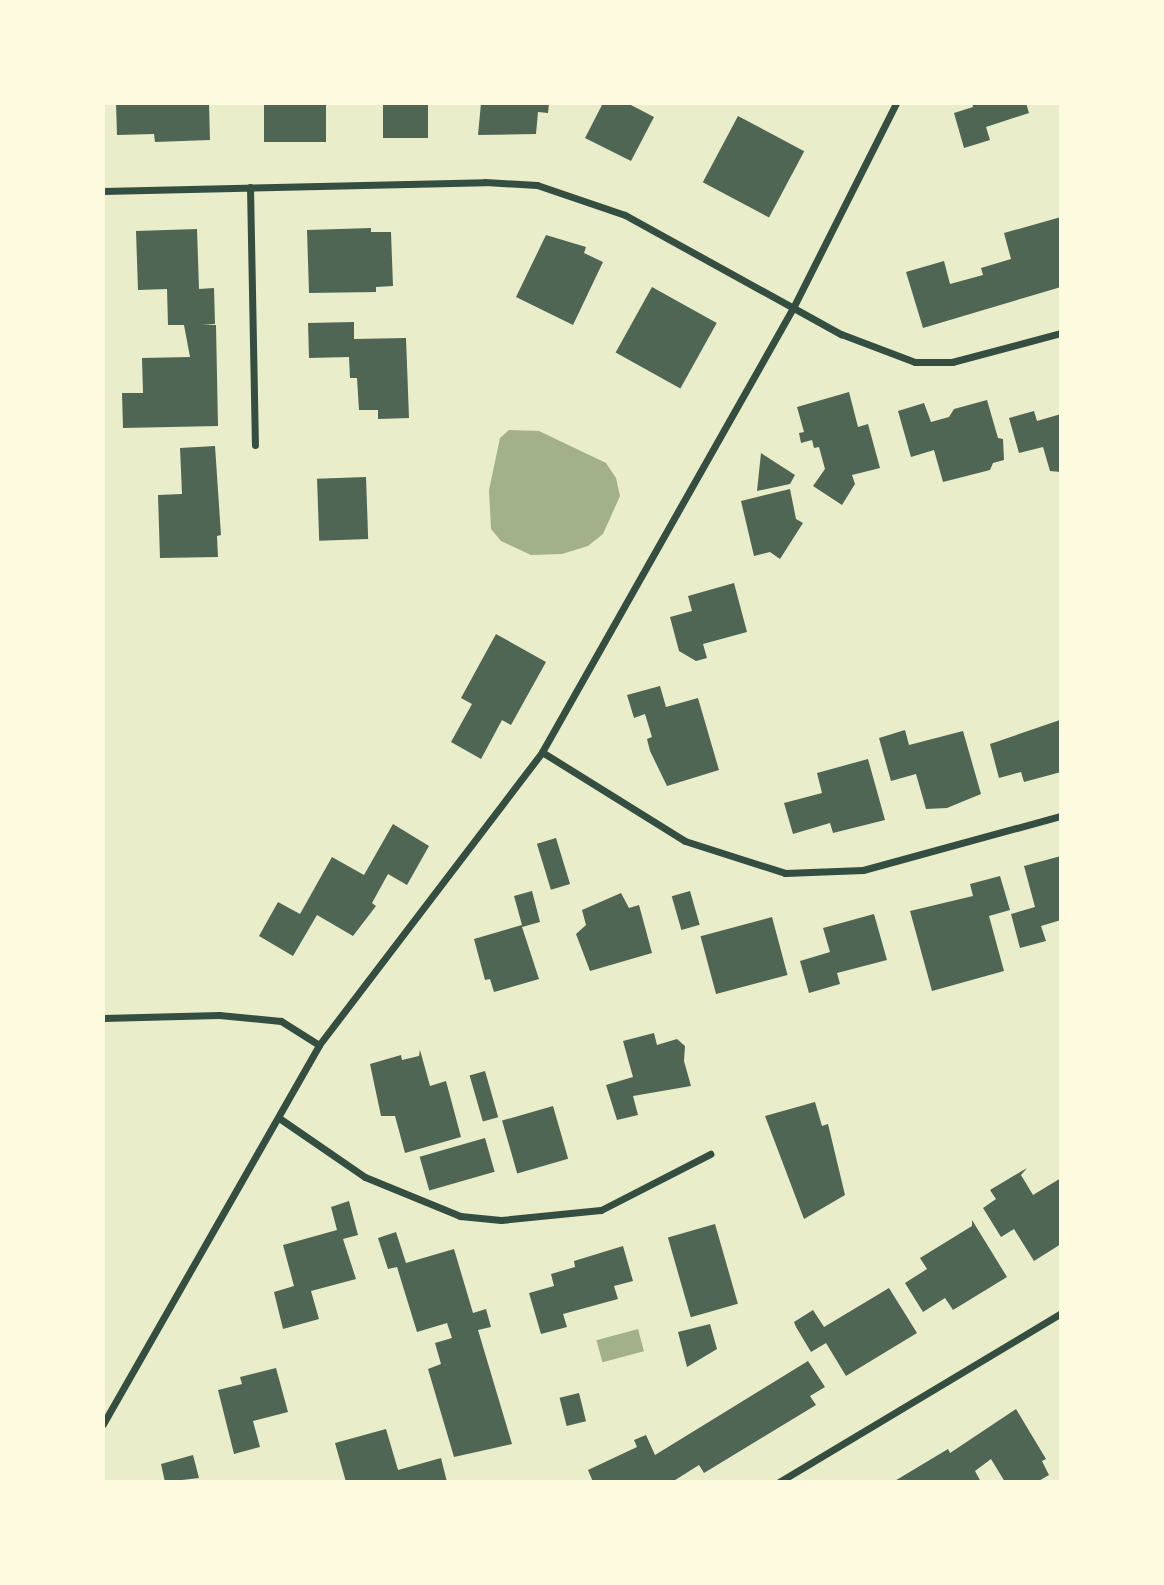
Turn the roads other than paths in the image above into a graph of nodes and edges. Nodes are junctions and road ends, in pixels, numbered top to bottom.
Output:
1 (896, 103) edge
2 (250, 187) junction
3 (103, 191) edge
4 (793, 306) junction
5 (1061, 333) edge
6 (255, 445) dead end
7 (542, 752) junction
8 (1061, 816) edge
9 (103, 1018) edge
10 (319, 1045) junction
11 (279, 1118) junction
12 (710, 1154) dead end
13 (1061, 1313) edge
14 (103, 1424) edge
15 (779, 1482) edge

1 - 4 street
2 - 3 street
2 - 4 street
2 - 6 street
4 - 5 street
4 - 7 street
7 - 8 street
7 - 10 street
9 - 10 street
10 - 11 street
11 - 12 street
11 - 14 street
13 - 15 street

